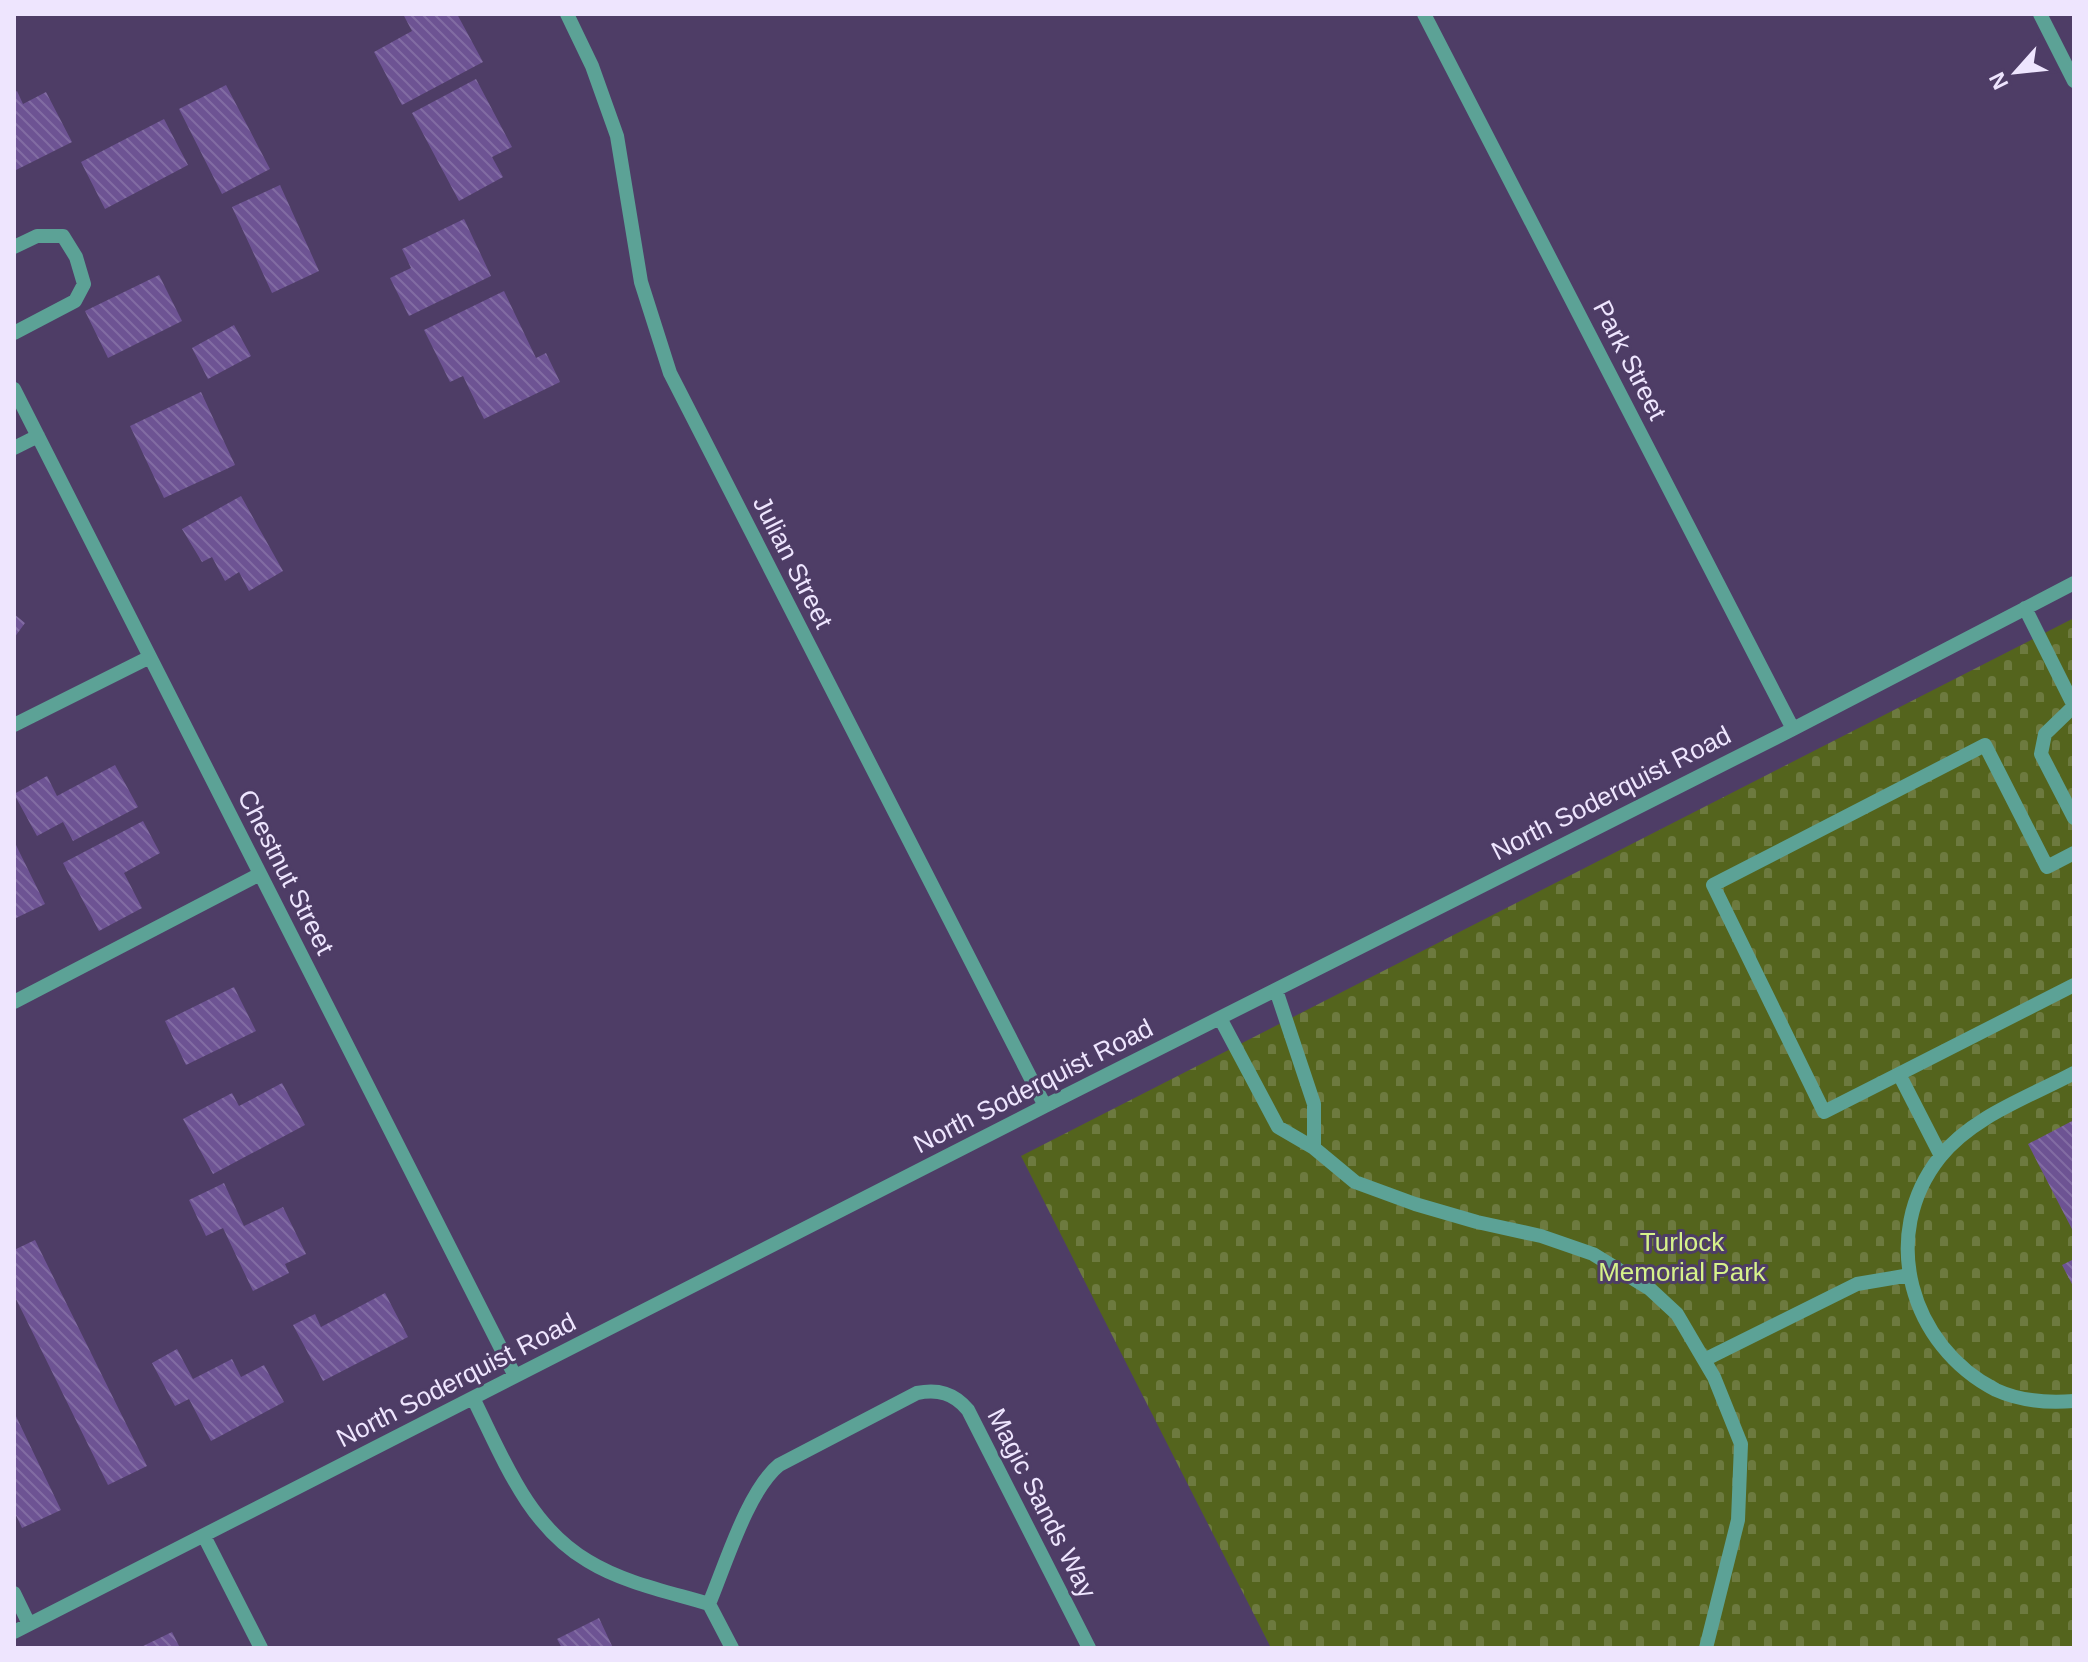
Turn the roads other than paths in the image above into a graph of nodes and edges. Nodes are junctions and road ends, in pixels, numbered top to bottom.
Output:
1 (567, 14) edge
2 (1424, 14) edge
3 (2040, 14) edge
4 (2074, 81) edge
5 (14, 247) edge
6 (14, 333) edge
7 (14, 389) edge
8 (38, 436) junction
9 (14, 448) edge
10 (2074, 583) edge
11 (2025, 608) junction
12 (150, 657) junction
13 (2074, 706) edge
14 (14, 725) edge
15 (1793, 729) junction
16 (2074, 818) edge
17 (2074, 853) edge
18 (260, 874) junction
19 (2074, 985) edge
20 (1276, 990) junction
21 (14, 1002) edge
22 (1220, 1018) junction
23 (2074, 1073) edge
24 (1899, 1074) junction
25 (1045, 1106) junction
26 (1314, 1148) junction
27 (1941, 1156) junction
28 (1910, 1275) junction
29 (1704, 1360) junction
30 (515, 1376) junction
31 (473, 1398) junction
32 (2074, 1401) edge
33 (204, 1536) junction
34 (14, 1593) edge
35 (709, 1604) junction
36 (29, 1624) junction
37 (14, 1632) edge
38 (261, 1648) edge
39 (732, 1648) edge
40 (1089, 1648) edge
41 (1706, 1648) edge

1 - 25 street, Julian Street
2 - 15 street, Park Street
3 - 4 street
5 - 6 street
7 - 8 street, Chestnut Street
8 - 9 street
8 - 12 street, Chestnut Street
10 - 11 street, North Soderquist Road
11 - 13 street
11 - 15 street, North Soderquist Road
12 - 14 street
12 - 18 street, Chestnut Street
13 - 16 street
15 - 20 street, North Soderquist Road
17 - 24 street
18 - 21 street
18 - 30 street, Chestnut Street
19 - 24 street
20 - 22 street, North Soderquist Road
20 - 26 street
22 - 25 street, North Soderquist Road
22 - 26 street
23 - 27 street
24 - 27 street
25 - 30 street, North Soderquist Road
26 - 29 street
27 - 28 street
28 - 29 street
28 - 32 street
29 - 41 street
30 - 31 street, North Soderquist Road
31 - 33 street, North Soderquist Road
31 - 35 street
33 - 36 street, North Soderquist Road
33 - 38 street
34 - 36 street
35 - 39 street
35 - 40 street, Magic Sands Way
36 - 37 street, North Soderquist Road

